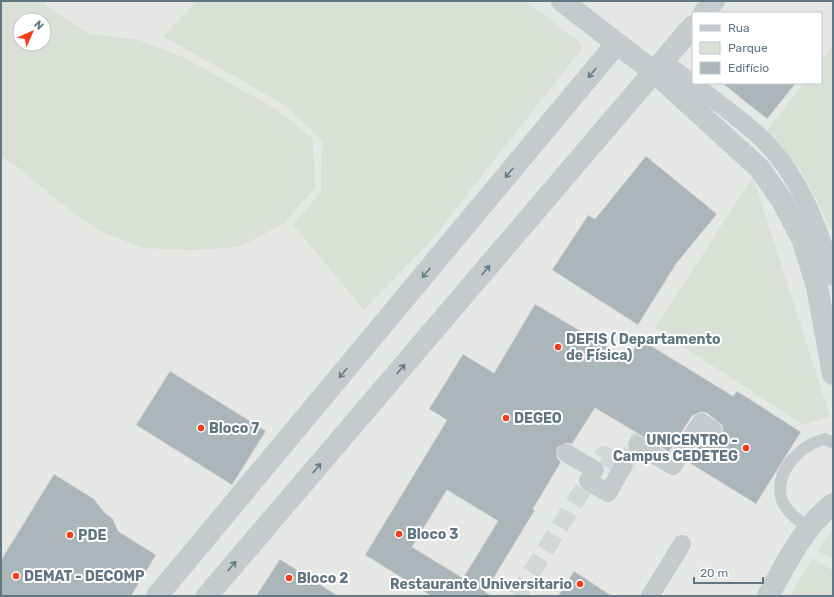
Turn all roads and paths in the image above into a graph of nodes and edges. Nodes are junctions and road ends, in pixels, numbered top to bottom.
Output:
1 (562, 1) edge
2 (714, 1) edge
3 (705, 12) edge
4 (692, 27) edge
5 (617, 43) junction
6 (659, 66) junction
7 (833, 277) edge
8 (833, 374) edge
9 (713, 430) dead end
10 (833, 444) edge
11 (637, 445) dead end
12 (566, 453) dead end
13 (623, 467) dead end
14 (833, 504) edge
15 (810, 528) junction
16 (682, 544) dead end
17 (157, 596) edge
18 (207, 596) edge
19 (650, 596) edge
20 (768, 596) edge

1 - 5 street
2 - 3 street
4 - 6 street
5 - 6 street
5 -> 17 street
6 - 7 street
6 - 8 street
18 -> 6 street
9 - 11 street
10 - 15 lane
12 - 13 street
14 - 15 street
15 - 20 street
16 - 19 street

